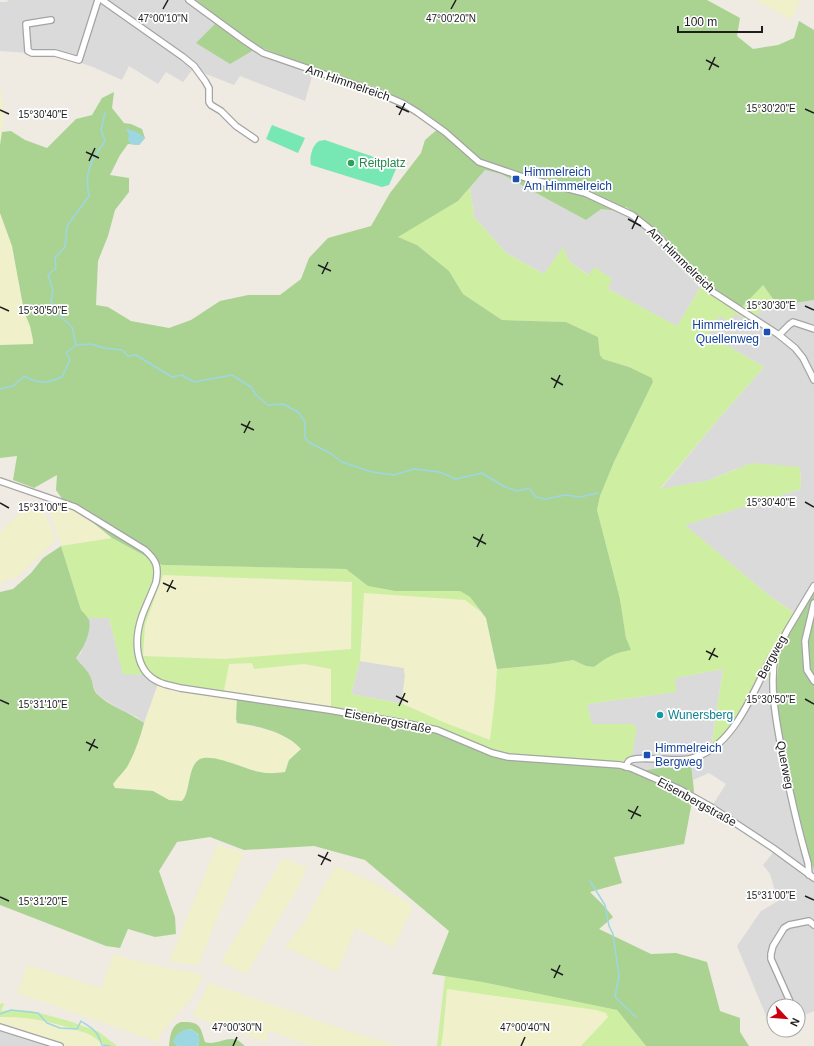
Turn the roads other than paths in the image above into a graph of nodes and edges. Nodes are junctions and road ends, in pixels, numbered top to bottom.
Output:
1 (98, 0) edge
2 (102, 0) edge
3 (189, 0) edge
4 (51, 20) dead end
5 (255, 139) dead end
6 (814, 329) edge
7 (779, 335) junction
8 (814, 380) edge
9 (0, 481) edge
10 (814, 586) edge
11 (814, 603) edge
12 (775, 655) junction
13 (814, 681) edge
14 (626, 767) junction
15 (812, 876) edge
16 (814, 925) edge
17 (788, 998) edge
18 (0, 1027) edge
19 (60, 1046) edge

1 - 4 street
2 - 5 street
3 - 7 street, Am Himmelreich
6 - 7 street
7 - 8 street, Am Himmelreich
9 - 14 street, Eisenbergstraße
10 - 12 street, Bergweg
11 - 13 street
12 - 14 street, Bergweg
12 - 15 street, Querweg
14 - 15 street, Eisenbergstraße
16 - 17 street
18 - 19 street

